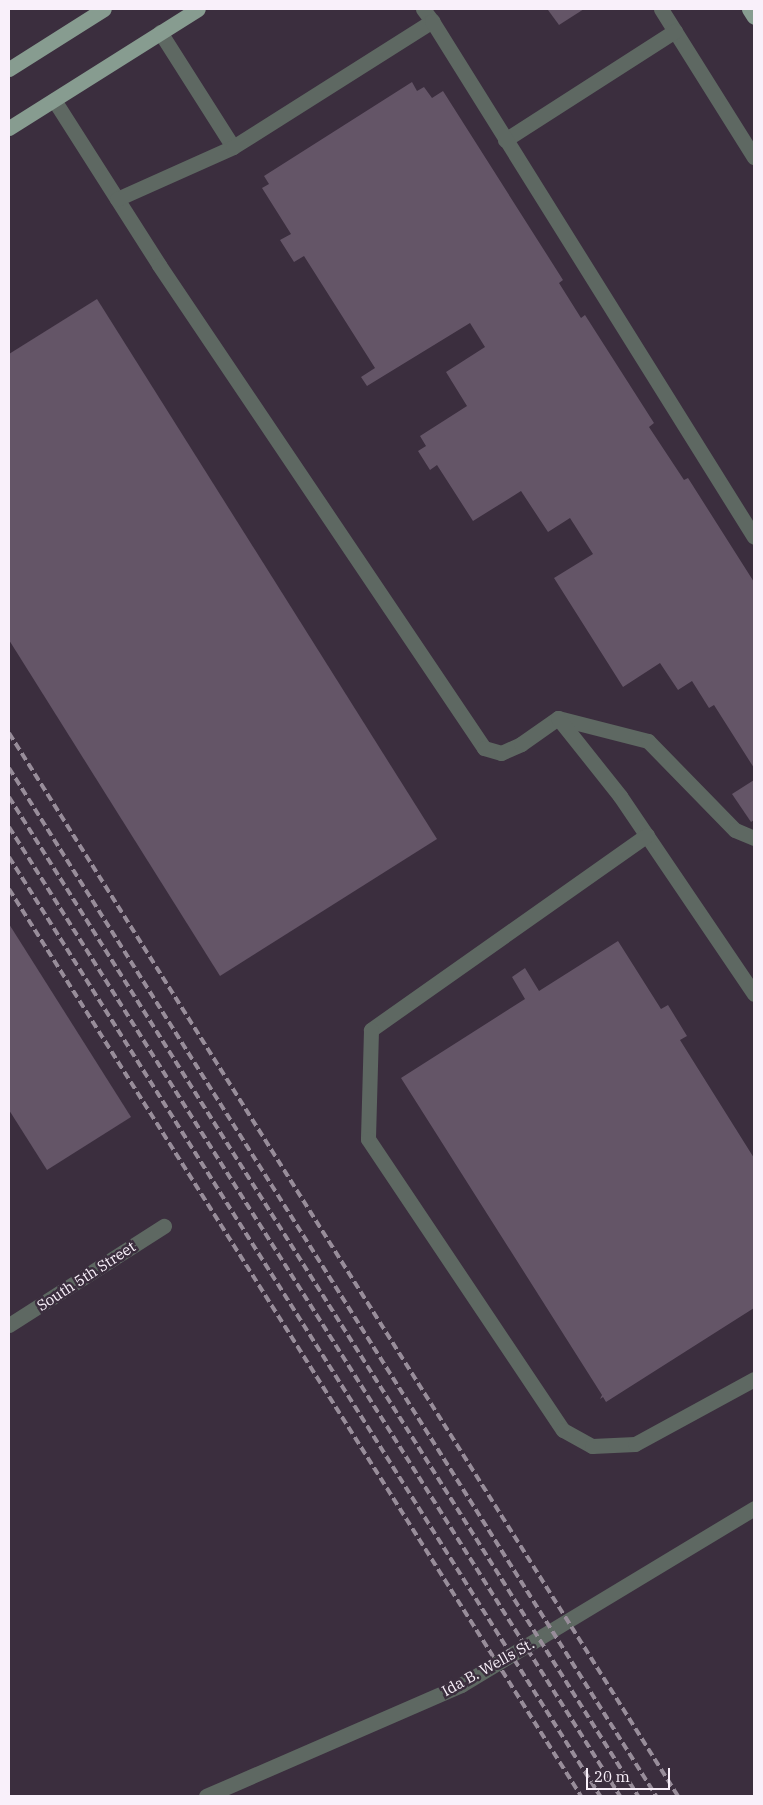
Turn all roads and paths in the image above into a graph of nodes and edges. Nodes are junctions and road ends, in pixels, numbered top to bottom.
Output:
1 (104, 9) edge
2 (198, 9) edge
3 (661, 9) edge
4 (749, 9) edge
5 (427, 15) edge
6 (754, 17) edge
7 (675, 31) junction
8 (160, 32) junction
9 (9, 69) edge
10 (54, 100) junction
11 (9, 128) edge
12 (505, 140) junction
13 (233, 147) junction
14 (754, 157) edge
15 (117, 199) junction
16 (754, 537) edge
17 (558, 718) junction
18 (647, 835) junction
19 (754, 838) edge
20 (754, 994) edge
21 (164, 1226) dead end
22 (9, 1325) edge
23 (754, 1379) edge
24 (754, 1508) edge
25 (206, 1796) edge

1 - 9 main road
2 - 8 main road
3 - 7 street
4 - 6 main road
5 - 12 street
5 - 13 street
7 - 12 street
7 - 14 street
8 - 10 main road
8 - 13 street
10 - 11 main road
10 - 15 street
12 - 16 street
13 - 15 street
15 - 17 street
17 - 18 street
17 - 19 street
18 - 20 street
18 - 23 street
21 - 22 street, South 5th Street
24 - 25 street, Ida B. Wells St.

